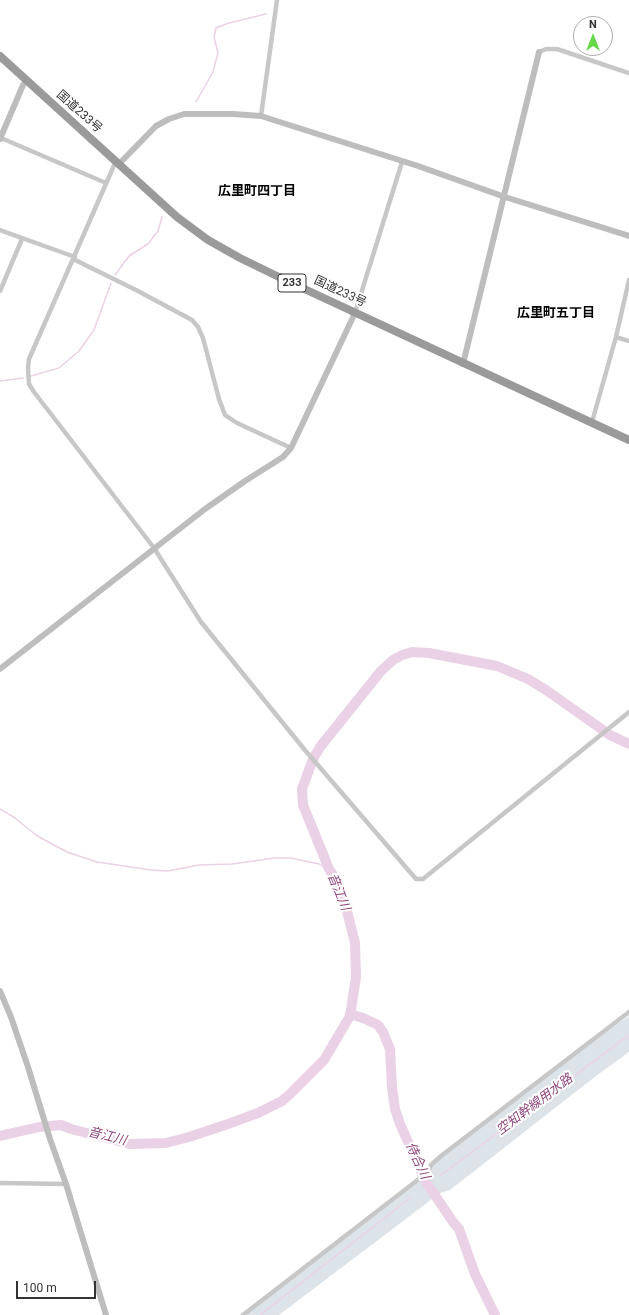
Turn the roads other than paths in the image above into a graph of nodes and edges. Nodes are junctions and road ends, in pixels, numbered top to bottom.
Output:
1 (277, 0) edge
2 (539, 52) joint
3 (0, 56) edge
4 (629, 73) edge
5 (26, 80) junction
6 (261, 116) junction
7 (0, 139) edge
8 (118, 162) junction
9 (402, 162) junction
10 (106, 184) junction
11 (505, 197) junction
12 (0, 230) edge
13 (629, 236) edge
14 (22, 239) junction
15 (74, 258) junction
16 (629, 280) edge
17 (0, 291) edge
18 (355, 313) junction
19 (616, 337) junction
20 (629, 340) edge
21 (463, 364) junction
22 (592, 422) junction
23 (629, 440) edge
24 (291, 448) junction
25 (154, 548) junction
26 (0, 669) edge
27 (629, 712) edge
28 (0, 991) edge
29 (629, 1012) edge
30 (0, 1183) edge
31 (66, 1184) junction
32 (106, 1315) edge
33 (243, 1315) edge

1 - 6 street
2 - 4 street
2 - 11 street
3 - 5 highway, 国道233号 / 233
5 - 7 street
5 - 8 highway, 国道233号 / 233
6 - 8 street
6 - 9 street
7 - 10 street
8 - 10 street
8 - 18 highway, 国道233号 / 233
9 - 11 street
9 - 18 street
10 - 15 street
11 - 13 street
11 - 21 street
12 - 14 street
14 - 15 street
14 - 17 street
15 - 24 street
15 - 25 street
16 - 19 street
18 - 21 highway, 国道233号 / 233
18 - 24 street
19 - 20 street
19 - 22 street
21 - 22 highway, 国道233号 / 233
22 - 23 highway, 国道233号 / 233
24 - 25 street
25 - 26 street
25 - 27 street
28 - 31 street
29 - 33 street
30 - 31 street
31 - 32 street

